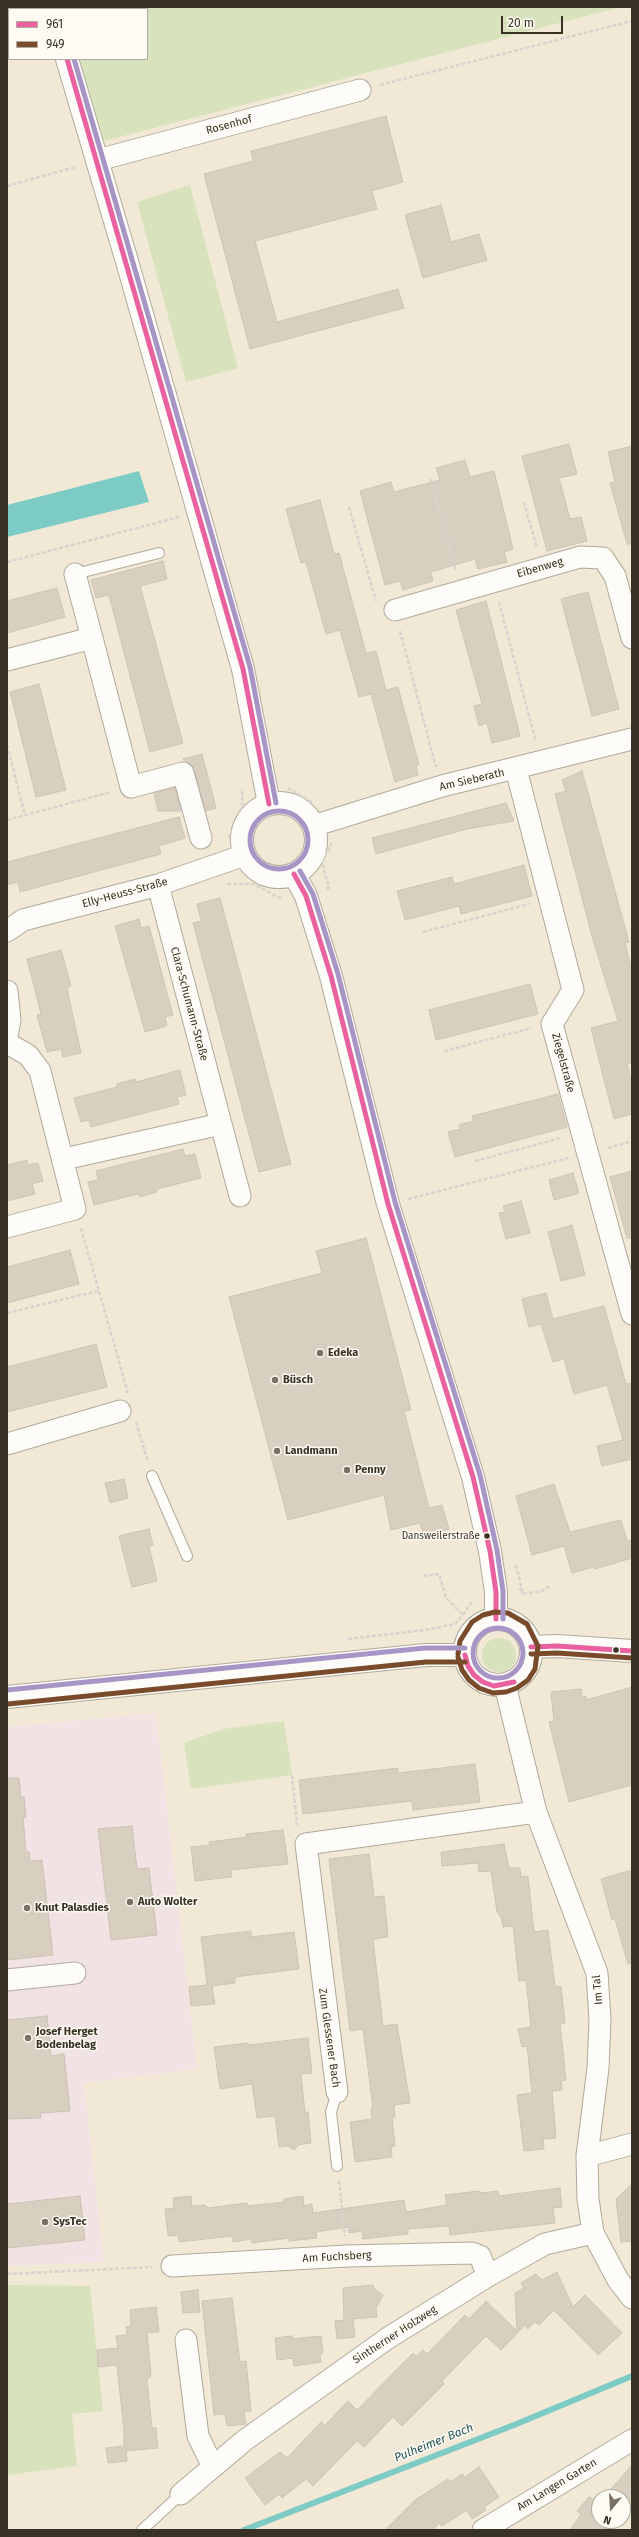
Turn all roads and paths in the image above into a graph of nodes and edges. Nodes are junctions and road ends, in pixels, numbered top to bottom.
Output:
1 (632, 21) edge
2 (67, 60) edge
3 (360, 90) joint
4 (98, 160) junction
5 (7, 186) edge
6 (431, 479) dead end
7 (524, 502) dead end
8 (349, 507) dead end
9 (178, 509) dead end
10 (180, 516) junction
11 (182, 524) dead end
12 (159, 553) dead end
13 (7, 562) edge
14 (542, 568) junction
15 (75, 574) joint
16 (494, 581) junction
17 (461, 591) junction
18 (395, 610) junction
19 (92, 638) junction
20 (632, 638) edge
21 (7, 660) edge
22 (632, 739) edge
23 (7, 745) edge
24 (541, 762) junction
25 (516, 769) junction
26 (242, 785) dead end
27 (442, 786) junction
28 (131, 787) junction
29 (269, 804) junction
30 (25, 815) junction
31 (7, 820) edge
32 (313, 826) junction
33 (201, 838) dead end
34 (222, 840) dead end
35 (245, 855) junction
36 (216, 866) junction
37 (294, 874) junction
38 (158, 885) junction
39 (550, 899) junction
40 (286, 903) dead end
41 (7, 931) edge
42 (424, 932) dead end
43 (7, 991) edge
44 (553, 1023) junction
45 (7, 1036) edge
46 (7, 1043) edge
47 (444, 1051) dead end
48 (221, 1124) junction
49 (582, 1133) junction
50 (587, 1153) junction
51 (64, 1159) junction
52 (475, 1161) dead end
53 (240, 1196) dead end
54 (388, 1204) junction
55 (75, 1209) junction
56 (7, 1227) edge
57 (98, 1290) junction
58 (7, 1313) edge
59 (632, 1314) edge
60 (108, 1328) dead end
61 (120, 1411) dead end
62 (7, 1444) edge
63 (152, 1476) dead end
64 (187, 1556) dead end
65 (423, 1576) dead end
66 (550, 1586) dead end
67 (522, 1589) dead end
68 (475, 1596) dead end
69 (463, 1615) junction
70 (496, 1619) junction
71 (341, 1640) dead end
72 (531, 1647) junction
73 (632, 1651) edge
74 (465, 1655) junction
75 (505, 1685) junction
76 (7, 1697) edge
77 (292, 1775) dead end
78 (536, 1812) junction
79 (306, 1844) junction
80 (75, 1974) dead end
81 (7, 1980) edge
82 (337, 2092) joint
83 (632, 2144) edge
84 (587, 2156) junction
85 (337, 2166) joint
86 (592, 2233) junction
87 (348, 2256) junction
88 (172, 2266) joint
89 (7, 2274) edge
90 (488, 2276) junction
91 (632, 2298) edge
92 (186, 2340) dead end
93 (632, 2440) edge
94 (213, 2467) junction
95 (181, 2494) joint
96 (142, 2530) edge
97 (483, 2530) edge

1 - 3 path
2 - 4 main road
3 - 4 street, Rosenhof
4 - 5 path
4 - 29 main road
6 - 17 path
7 - 14 path
8 - 18 path
9 - 10 path
10 - 11 path
10 - 13 path
12 - 15 lane
14 - 16 street, Eibenweg
14 - 20 street, Eibenweg
15 - 19 street
16 - 17 street, Eibenweg
16 - 24 path
17 - 18 street, Eibenweg
18 - 27 path
19 - 21 street
19 - 28 street
22 - 24 street, Am Sieberath
23 - 30 path
24 - 25 street, Am Sieberath
25 - 27 street, Am Sieberath
25 - 39 street, Ziegelstraße
26 - 34 path
27 - 32 street, Am Sieberath
28 - 30 path
28 - 33 street
29 - 32 main road
29 - 35 main road
30 - 31 path
32 - 37 main road
35 - 36 street, Elly-Heuss-Straße
35 - 37 main road
36 - 38 street, Elly-Heuss-Straße
36 - 40 path
37 - 54 main road
38 - 41 street, Elly-Heuss-Straße
38 - 48 street, Clara-Schumann-Straße
39 - 42 path
39 - 44 street, Ziegelstraße
43 - 45 street
44 - 47 path
44 - 49 street, Ziegelstraße
46 - 51 street
48 - 51 street
48 - 53 street, Clara-Schumann-Straße
49 - 50 street, Ziegelstraße
49 - 52 path
50 - 54 path
50 - 59 street, Ziegelstraße
51 - 55 street
54 - 70 main road
55 - 56 street
55 - 57 path
57 - 58 path
57 - 60 path
61 - 62 street
63 - 64 lane
65 - 69 path
66 - 67 path
68 - 69 path
69 - 71 path
70 - 72 main road
70 - 74 main road
72 - 73 main road
72 - 75 main road
74 - 75 main road
74 - 76 main road
75 - 78 street, Im Tal
77 - 79 path
78 - 79 street
78 - 84 street, Im Tal
79 - 82 street, Zum Glessener Bach
80 - 81 street
82 - 85 lane, Zum Glessener Bach
83 - 84 street
84 - 86 street, Im Tal
85 - 87 path
86 - 90 street, Sintherner Holzweg
86 - 91 street, Im Tal
87 - 88 street, Am Fuchsberg
87 - 90 street, Am Fuchsberg
88 - 89 path
90 - 94 street, Sintherner Holzweg
92 - 94 street
93 - 97 street, Am Langen Garten
94 - 95 street, Sintherner Holzweg
95 - 96 lane, Sintherner Holzweg

